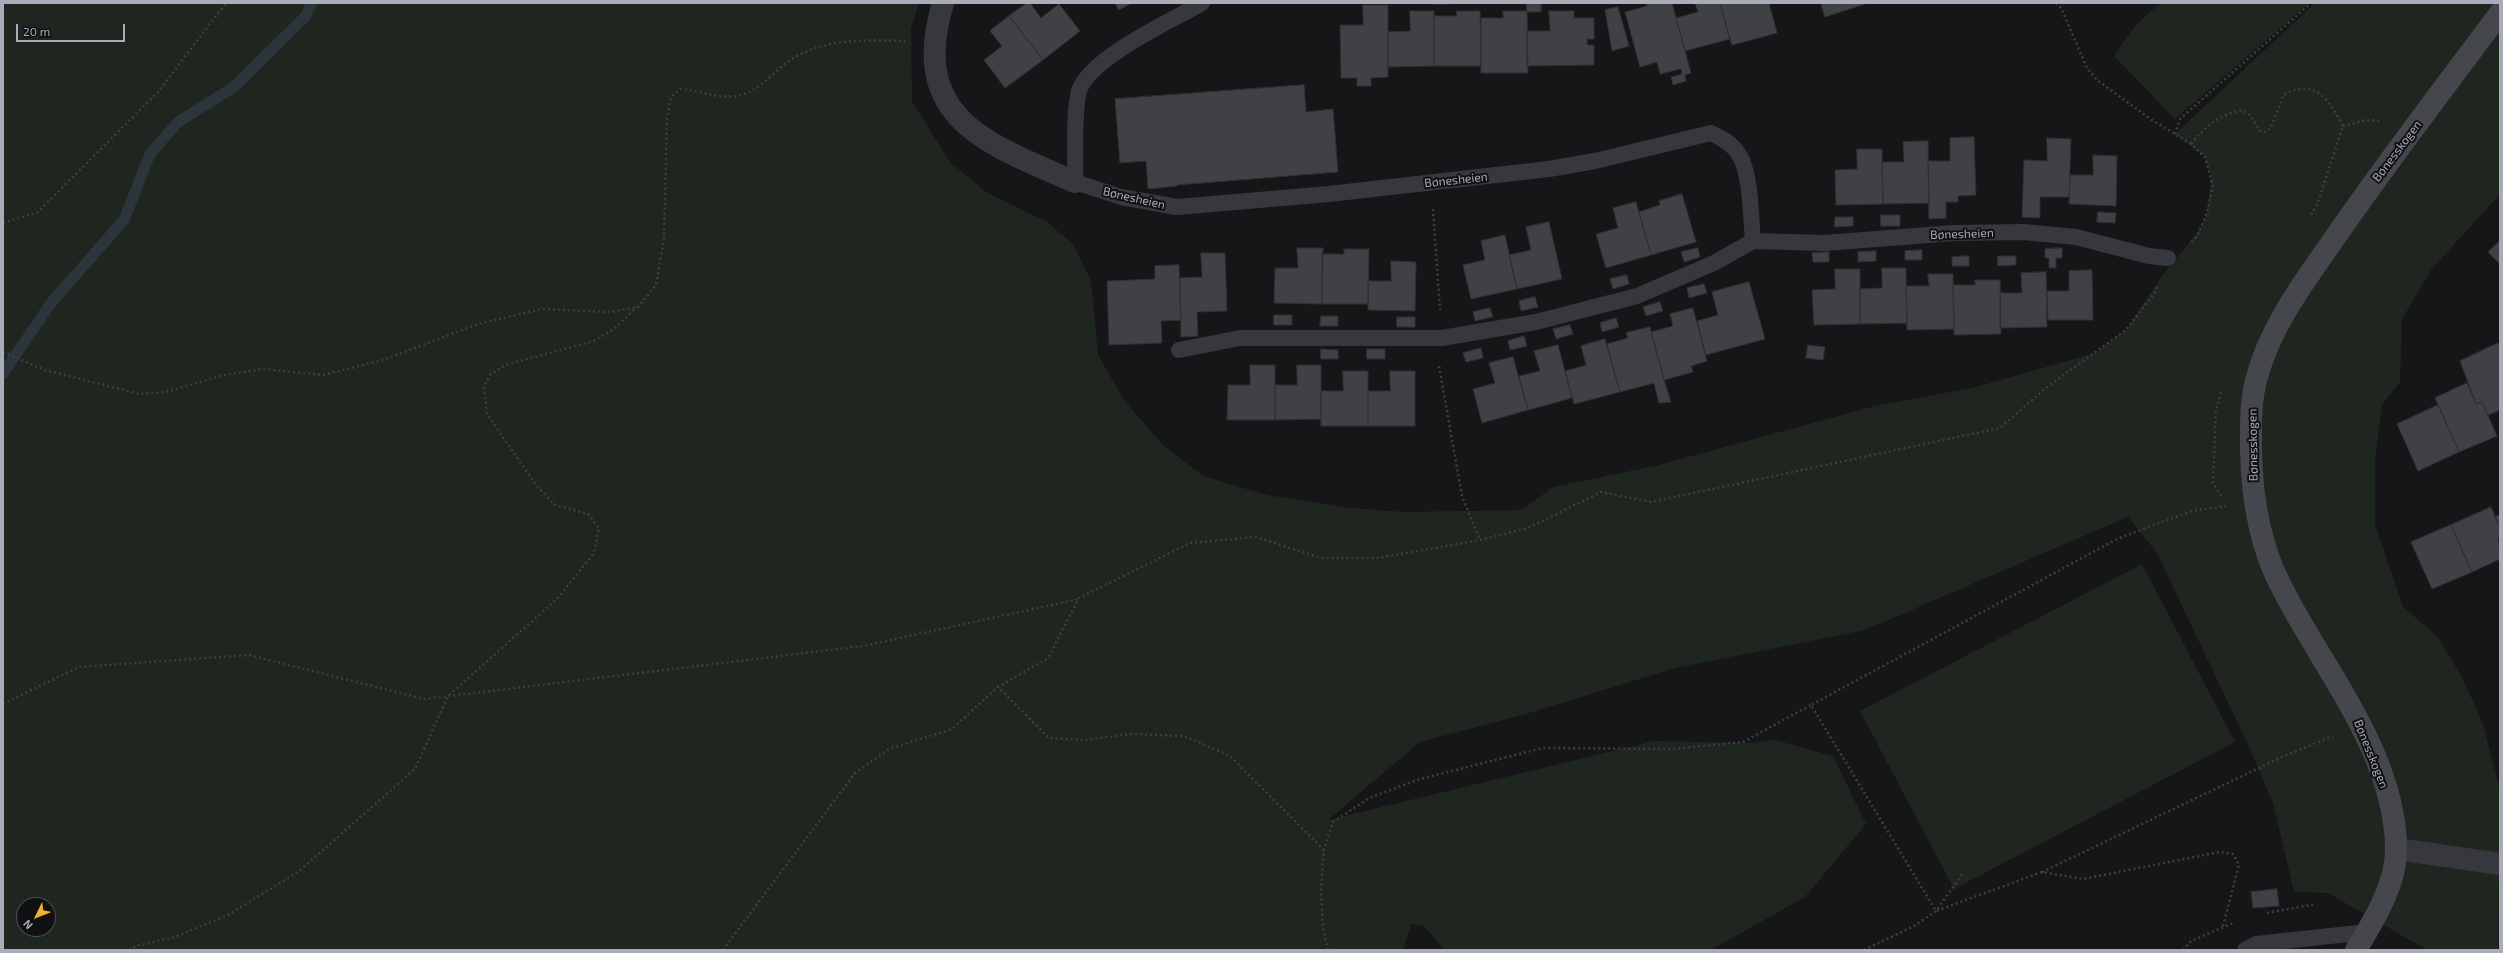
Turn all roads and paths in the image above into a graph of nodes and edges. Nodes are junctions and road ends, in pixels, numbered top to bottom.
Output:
1 (226, 3) edge
2 (942, 3) edge
3 (1202, 3) edge
4 (2056, 3) edge
5 (2311, 3) edge
6 (2500, 13) edge
7 (933, 42) junction
8 (2175, 134) junction
9 (2191, 144) junction
10 (1075, 182) junction
11 (1434, 211) dead end
12 (2309, 218) dead end
13 (3, 223) edge
14 (1753, 241) junction
15 (2168, 258) junction
16 (638, 307) junction
17 (1441, 311) dead end
18 (1442, 338) junction
19 (1179, 350) dead end
20 (3, 352) edge
21 (2222, 389) dead end
22 (1480, 540) junction
23 (1080, 598) junction
24 (998, 687) junction
25 (448, 696) junction
26 (3, 704) edge
27 (1811, 705) junction
28 (2362, 727) junction
29 (2397, 849) junction
30 (1324, 850) junction
31 (2500, 864) edge
32 (2042, 872) junction
33 (1962, 873) dead end
34 (1936, 911) junction
35 (2224, 926) dead end
36 (2362, 941) edge
37 (129, 950) edge
38 (722, 950) edge
39 (1328, 950) edge
40 (1864, 950) edge
41 (2245, 950) edge

1 - 13 path
2 - 7 street, Bønesheien
3 - 10 lane
4 - 8 path
5 - 8 path
6 - 28 main road, Bønesskogen
7 - 10 street, Bønesheien
7 - 16 path
8 - 9 path
9 - 12 path
9 - 15 path
10 - 14 lane, Bønesheien
11 - 17 path
14 - 15 lane, Bønesheien
14 - 18 lane
15 - 22 path
16 - 20 path
16 - 25 path
18 - 19 lane
18 - 22 path
21 - 27 path
22 - 23 path
23 - 24 path
23 - 25 path
24 - 30 path
24 - 38 path
25 - 26 path
25 - 37 path
27 - 30 path
27 - 34 path
28 - 29 main road, Bønesskogen
28 - 32 path
29 - 31 street
29 - 36 main road, Bønesskogen
30 - 39 path
32 - 34 path
32 - 35 path
33 - 34 path
34 - 40 path
36 - 41 lane

